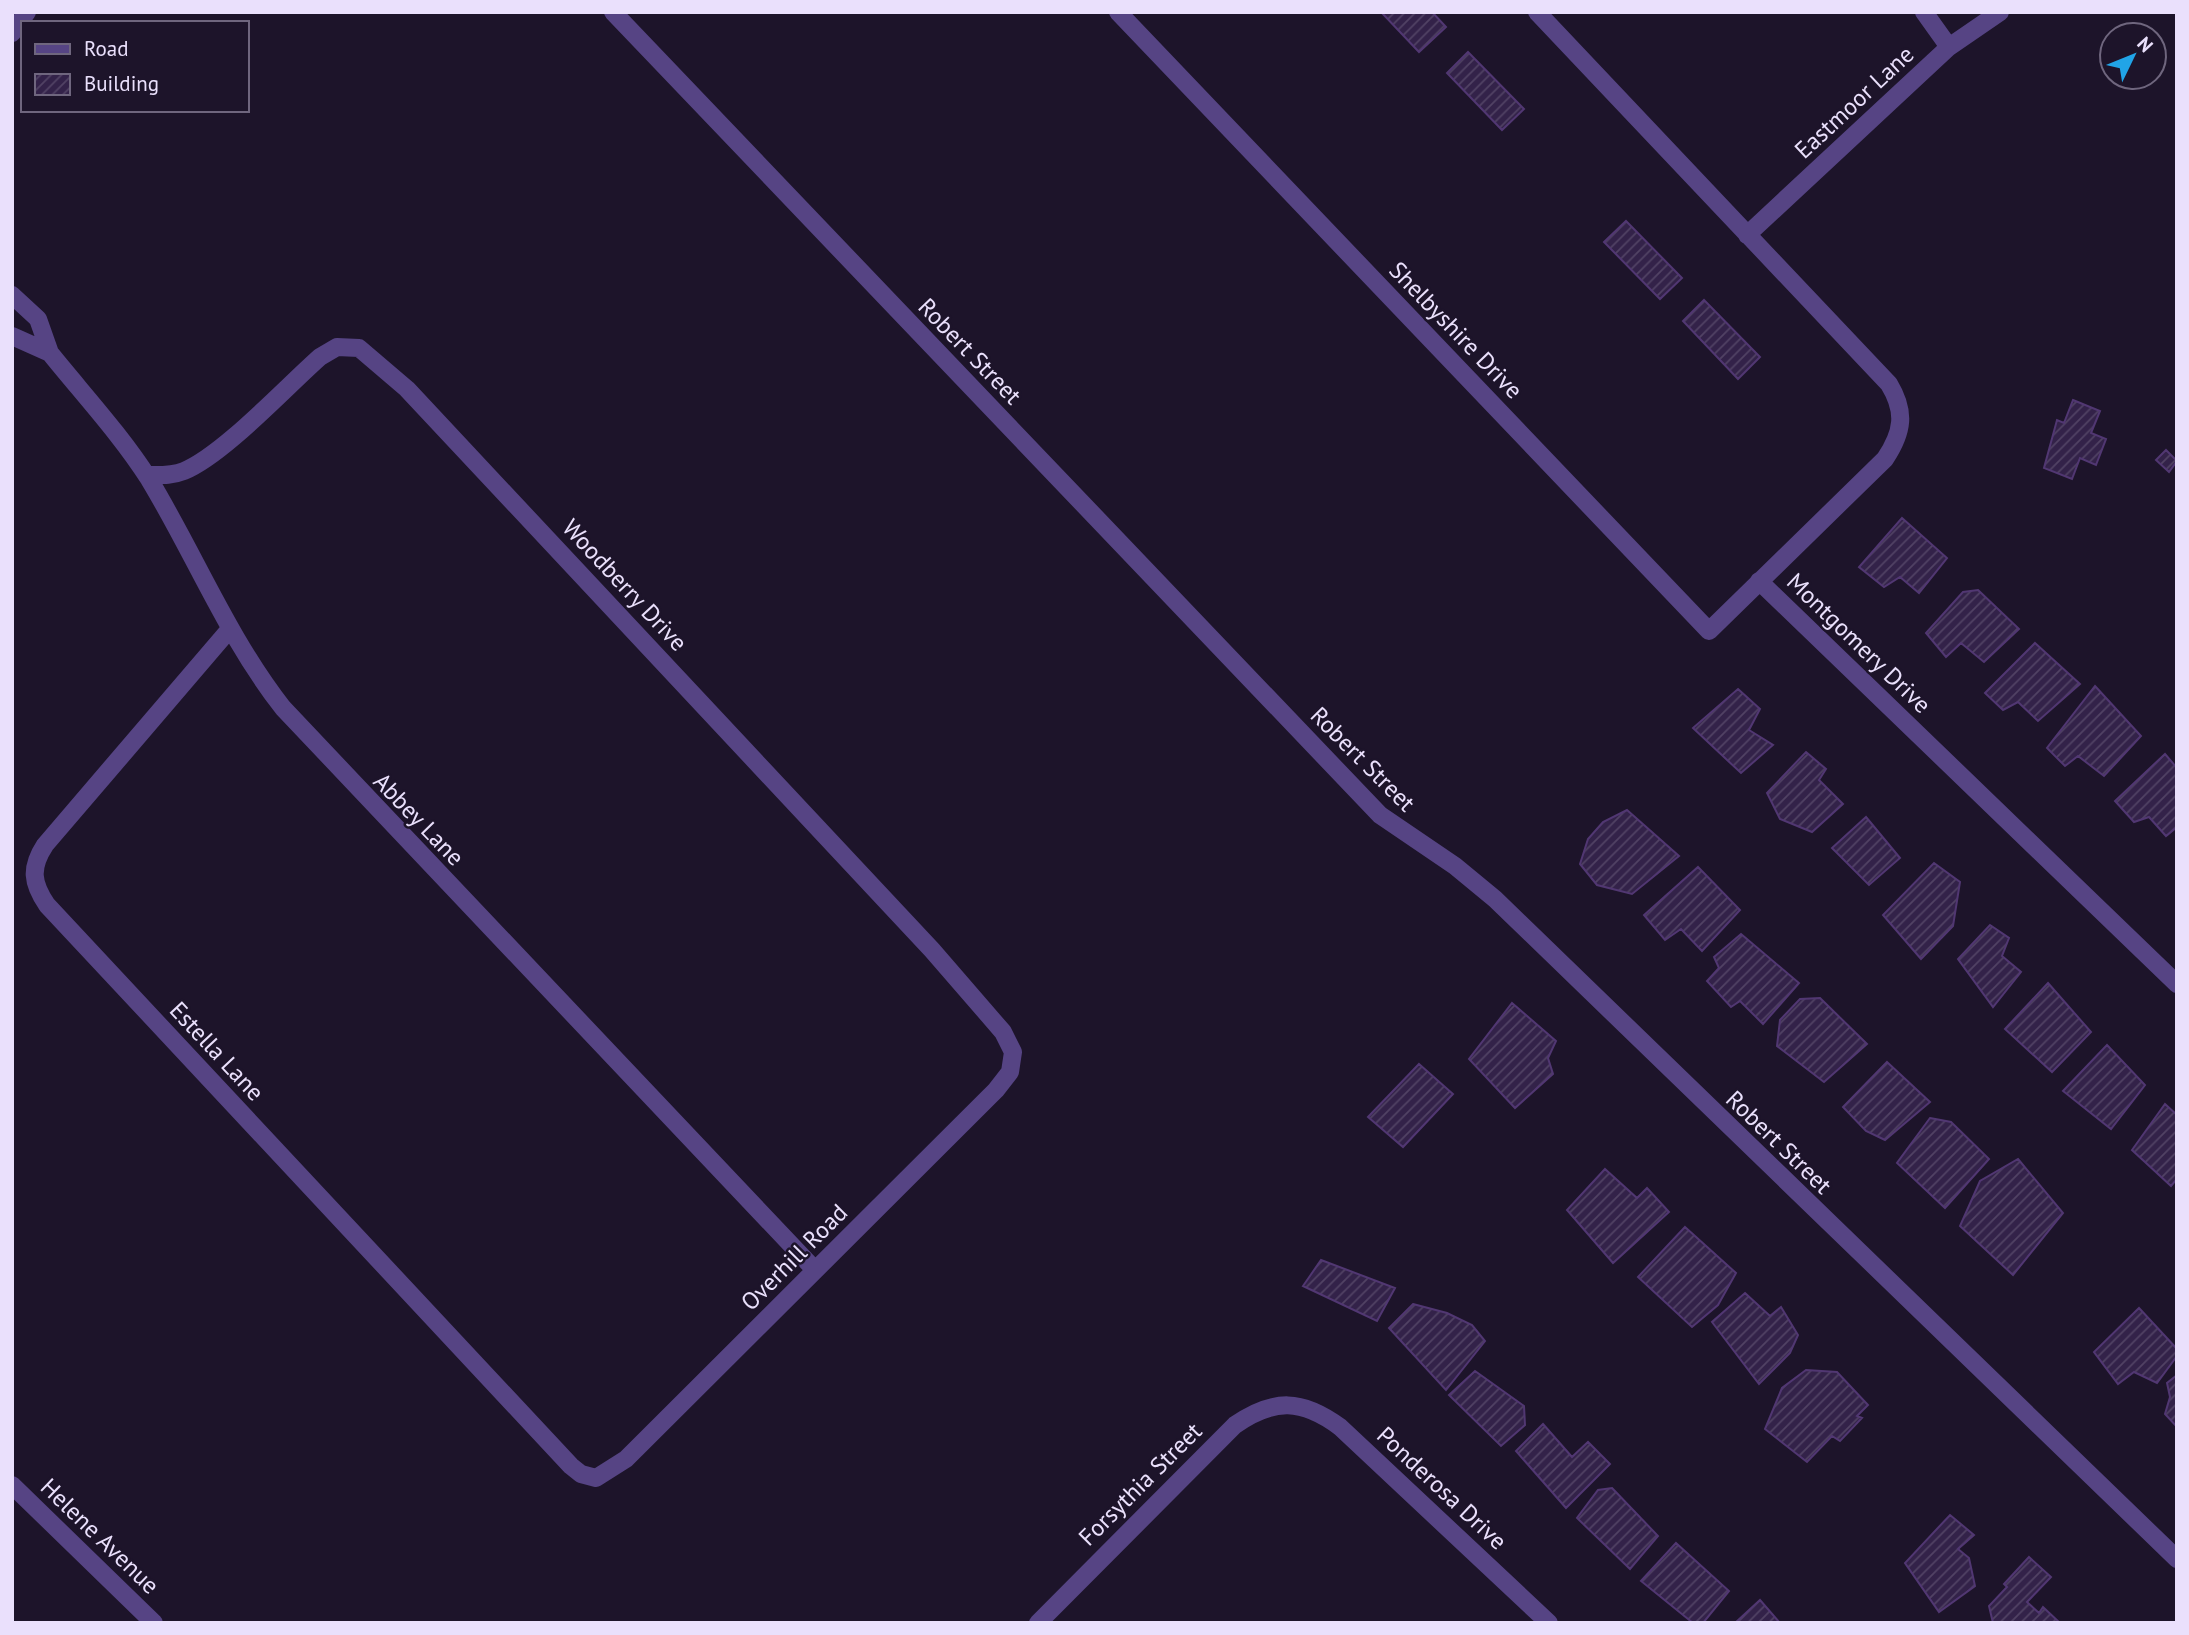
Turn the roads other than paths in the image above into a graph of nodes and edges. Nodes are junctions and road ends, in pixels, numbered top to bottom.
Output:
1 (27, 12) edge
2 (613, 12) edge
3 (1118, 12) edge
4 (1536, 12) edge
5 (1924, 12) edge
6 (2000, 12) edge
7 (12, 33) edge
8 (1949, 47) junction
9 (1747, 235) junction
10 (12, 295) edge
11 (12, 335) edge
12 (50, 354) junction
13 (146, 475) junction
14 (1759, 581) junction
15 (229, 630) junction
16 (2177, 984) edge
17 (1015, 1059) joint
18 (815, 1270) junction
19 (1291, 1405) joint
20 (596, 1478) joint
21 (12, 1485) edge
22 (2177, 1559) edge
23 (154, 1623) edge
24 (1038, 1623) edge
25 (1549, 1623) edge

1 - 7 street
2 - 22 street, Robert Street
3 - 14 street, Shelbyshire Drive
4 - 9 street, Montgomery Drive
5 - 8 street
6 - 8 street, Eastmoor Lane
8 - 9 street, Eastmoor Lane
9 - 14 street, Montgomery Drive
10 - 12 street, Abbey Lane
11 - 12 street, Abbey Lane
12 - 13 street, Abbey Lane
13 - 15 street, Abbey Lane
13 - 17 street, Woodberry Drive
14 - 16 street, Montgomery Drive
15 - 18 street, Abbey Lane
15 - 20 street, Estella Lane
17 - 18 street, Overhill Road
18 - 20 street, Overhill Road
19 - 24 street, Forsythia Street
19 - 25 street, Ponderosa Drive
21 - 23 street, Helene Avenue

